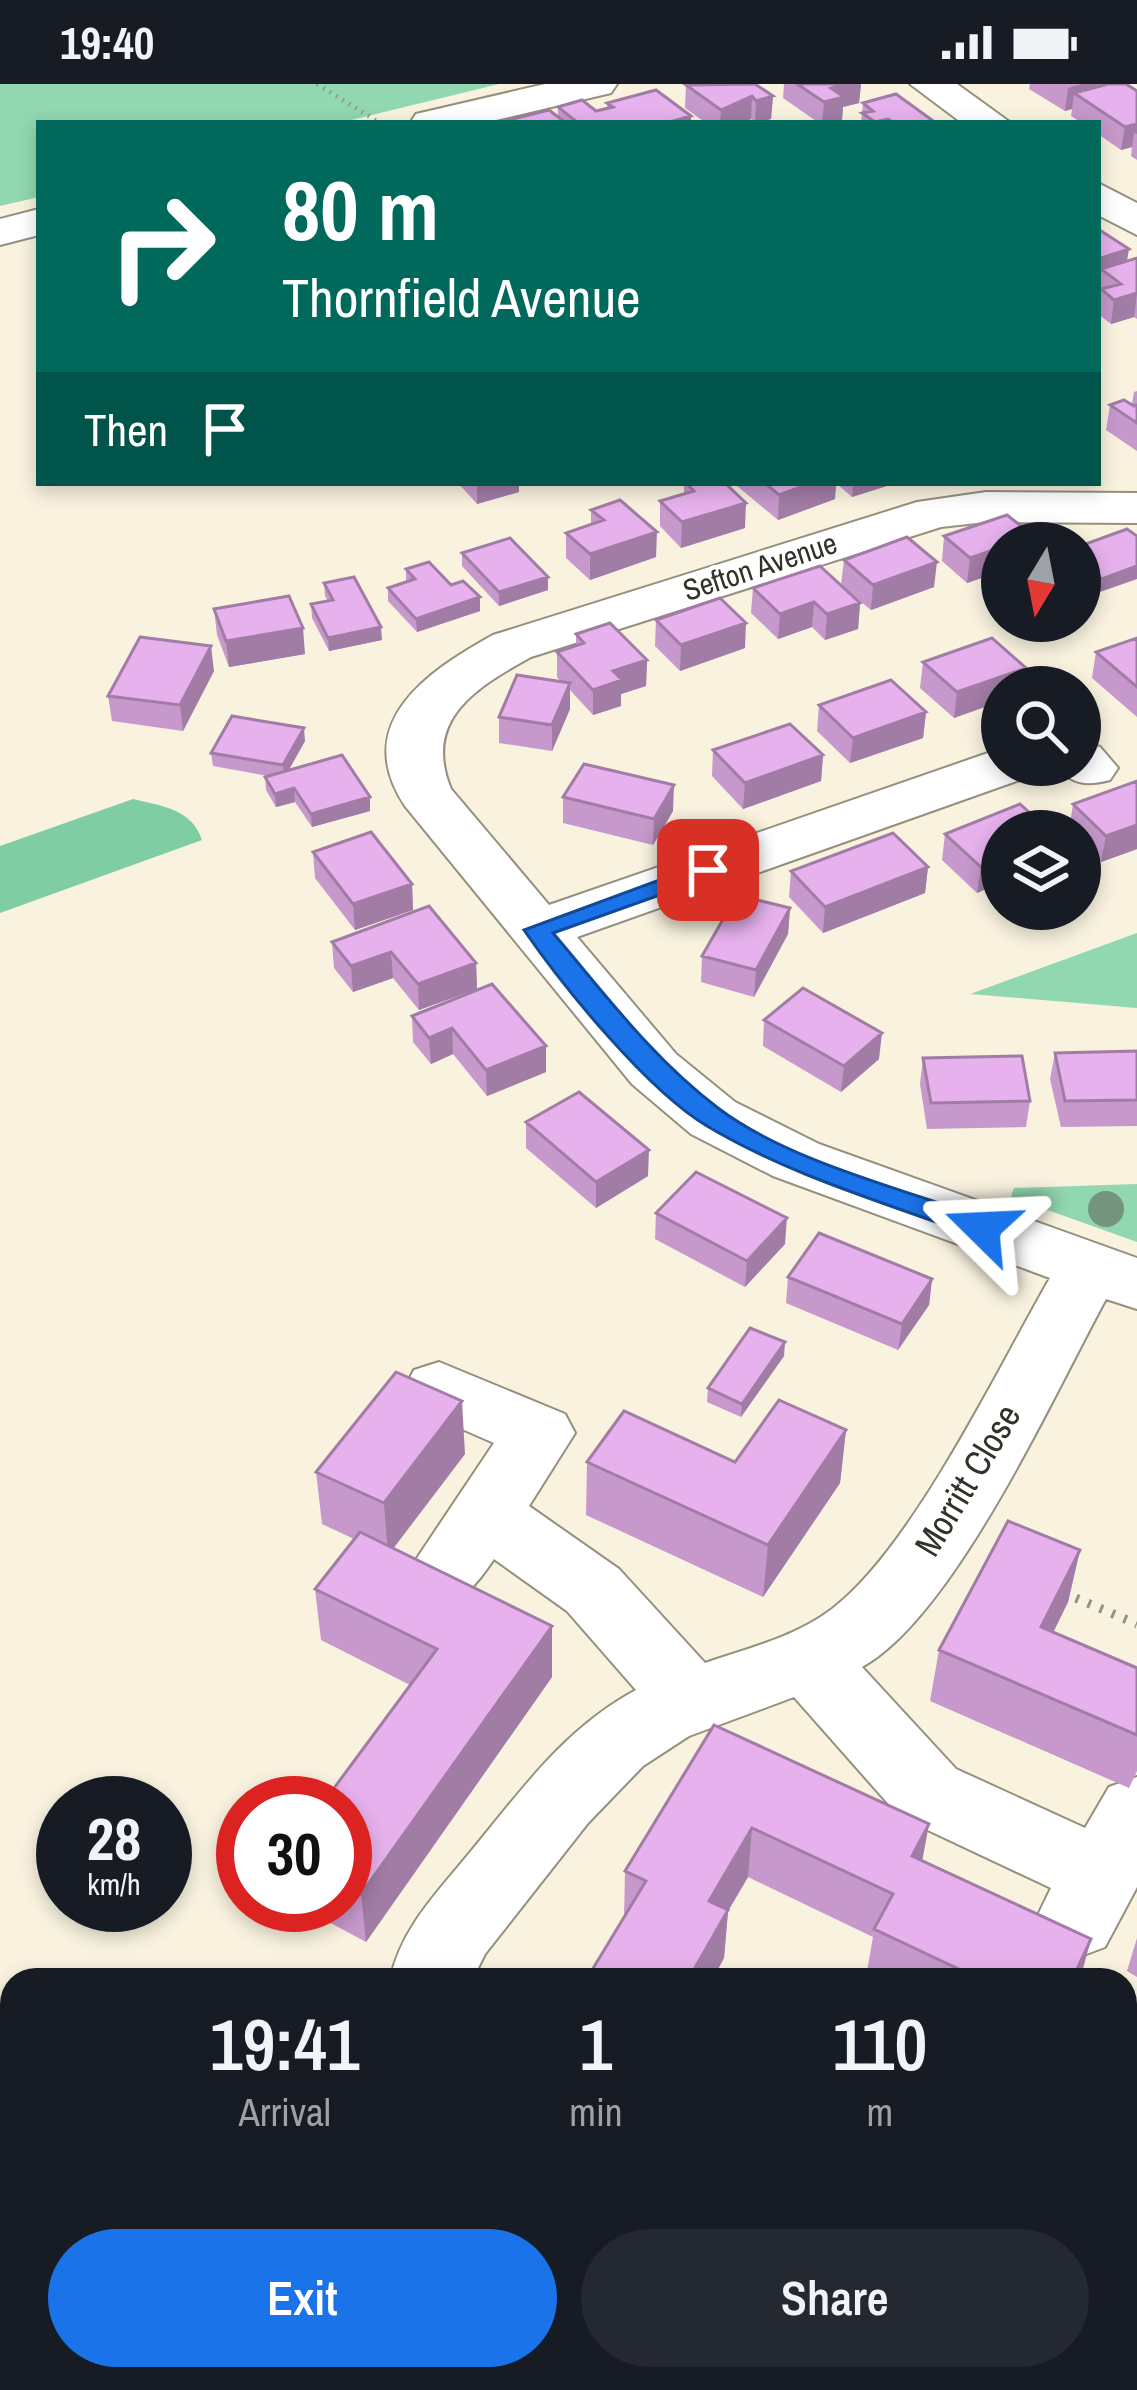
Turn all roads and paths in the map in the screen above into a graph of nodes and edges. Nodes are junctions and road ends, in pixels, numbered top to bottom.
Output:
1 (316, 84) edge
2 (597, 84) edge
3 (930, 84) edge
4 (375, 120) edge
5 (446, 120) edge
6 (985, 120) edge
7 (1101, 198) edge
8 (1137, 222) edge
9 (36, 223) edge
10 (0, 232) edge
11 (1137, 508) edge
12 (981, 774) edge
13 (537, 930) junction
14 (1114, 1276) edge
15 (439, 1388) edge
16 (485, 1514) junction
17 (444, 1573) edge
18 (1057, 1590) edge
19 (1137, 1624) edge
20 (807, 1659) junction
21 (690, 1698) junction
22 (1109, 1857) edge
23 (433, 1968) edge

1 - 4 path
2 - 5 street
3 - 6 street
7 - 8 street
9 - 10 street
11 - 13 street, Sefton Avenue
12 - 13 street
13 - 14 street
14 - 20 street, Morritt Close
15 - 16 street
16 - 17 street
16 - 21 street
18 - 19 path
20 - 21 street, Morritt Close
20 - 22 street
21 - 23 street, Morritt Close

